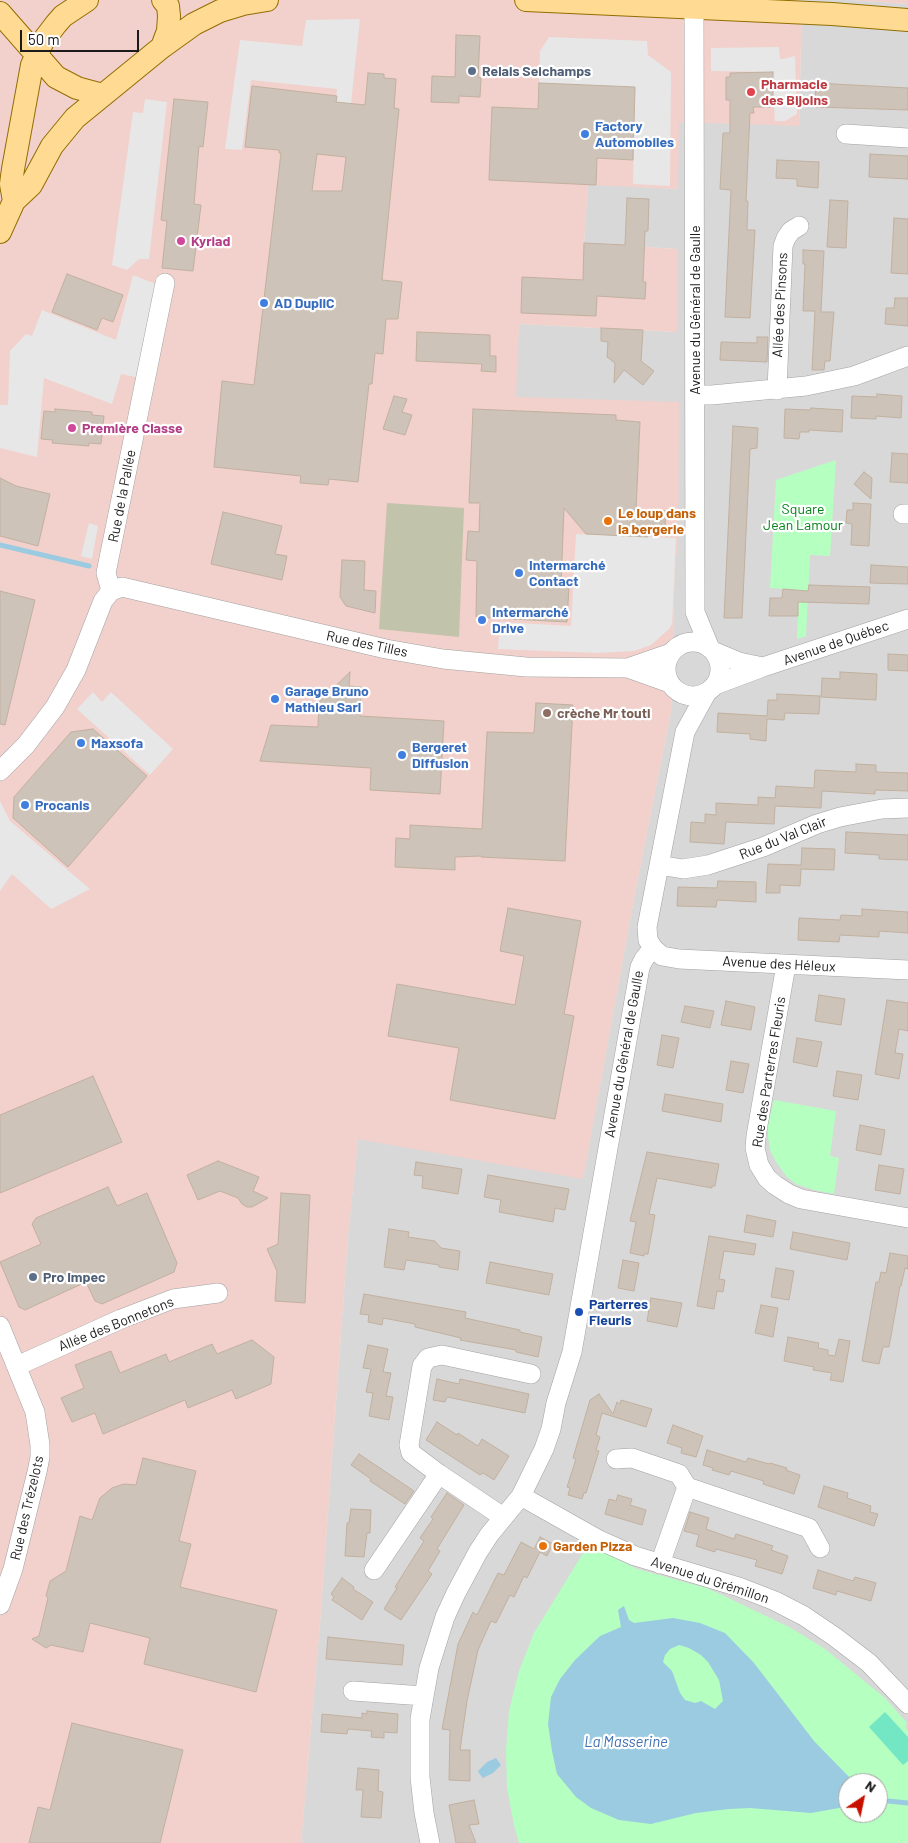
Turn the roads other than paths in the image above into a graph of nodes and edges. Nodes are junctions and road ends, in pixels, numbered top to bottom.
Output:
1 (87, 0) edge
2 (163, 0) edge
3 (267, 0) edge
4 (526, 0) edge
5 (695, 4) edge
6 (0, 13) edge
7 (908, 20) edge
8 (162, 47) junction
9 (36, 55) junction
10 (103, 95) junction
11 (846, 134) dead end
12 (908, 138) edge
13 (14, 201) junction
14 (800, 226) dead end
15 (0, 232) edge
16 (165, 284) dead end
17 (908, 356) edge
18 (777, 390) junction
19 (695, 395) junction
20 (111, 591) junction
21 (695, 612) junction
22 (908, 619) edge
23 (676, 648) junction
24 (712, 649) junction
25 (763, 667) junction
26 (628, 668) junction
27 (673, 687) junction
28 (711, 689) junction
29 (685, 732) junction
30 (0, 771) edge
31 (908, 808) edge
32 (659, 865) junction
33 (653, 948) junction
34 (786, 964) junction
35 (908, 970) edge
36 (908, 1218) edge
37 (218, 1293) dead end
38 (0, 1326) edge
39 (17, 1366) junction
40 (531, 1374) dead end
41 (616, 1459) dead end
42 (439, 1474) junction
43 (686, 1488) junction
44 (521, 1496) junction
45 (503, 1517) junction
46 (820, 1548) dead end
47 (660, 1564) junction
48 (374, 1570) dead end
49 (0, 1605) edge
50 (353, 1691) dead end
51 (424, 1696) junction
52 (908, 1704) edge
53 (430, 1843) edge

1 - 9 main road
2 - 8 main road
3 - 8 main road
4 - 5 main road
5 - 7 main road
5 - 19 street, Avenue du Général de Gaulle
6 - 9 main road
8 - 10 main road
9 - 10 main road
9 - 13 main road
10 - 13 main road
11 - 12 street
13 - 15 main road
14 - 18 street, Allée des Pinsons
16 - 20 street, Rue de la Pallée
17 - 18 street
18 - 19 street
19 - 21 street, Avenue du Général de Gaulle
20 - 26 street, Rue des Tilles
20 - 30 street
21 - 23 street, Avenue du Général de Gaulle
21 - 24 street, Avenue du Général de Gaulle
22 - 25 street, Avenue de Québec
23 - 24 street
23 - 26 street, Rue des Tilles
23 - 27 street
24 - 25 street, Avenue de Québec
24 - 28 street
25 - 28 street, Avenue de Québec
26 - 27 street, Rue des Tilles
27 - 28 street
27 - 29 street
28 - 29 street
29 - 32 street
31 - 32 street, Rue du Val Clair
32 - 33 street
33 - 34 street, Avenue des Héleux
33 - 44 street, Avenue du Général de Gaulle
34 - 35 street, Avenue des Héleux
34 - 36 street, Rue des Parterres Fleuris
37 - 39 street, Allée des Bonnetons
38 - 39 street, Rue des Trézelots
39 - 49 street, Rue des Trézelots
40 - 42 street
41 - 43 street
42 - 45 street
42 - 48 street
43 - 46 street
43 - 47 street
44 - 45 street, Avenue du Général de Gaulle
44 - 47 street, Avenue du Grémillon
45 - 51 street, Avenue du Général de Gaulle
47 - 52 street, Avenue du Grémillon
50 - 51 street
51 - 53 street, Avenue du Général de Gaulle

